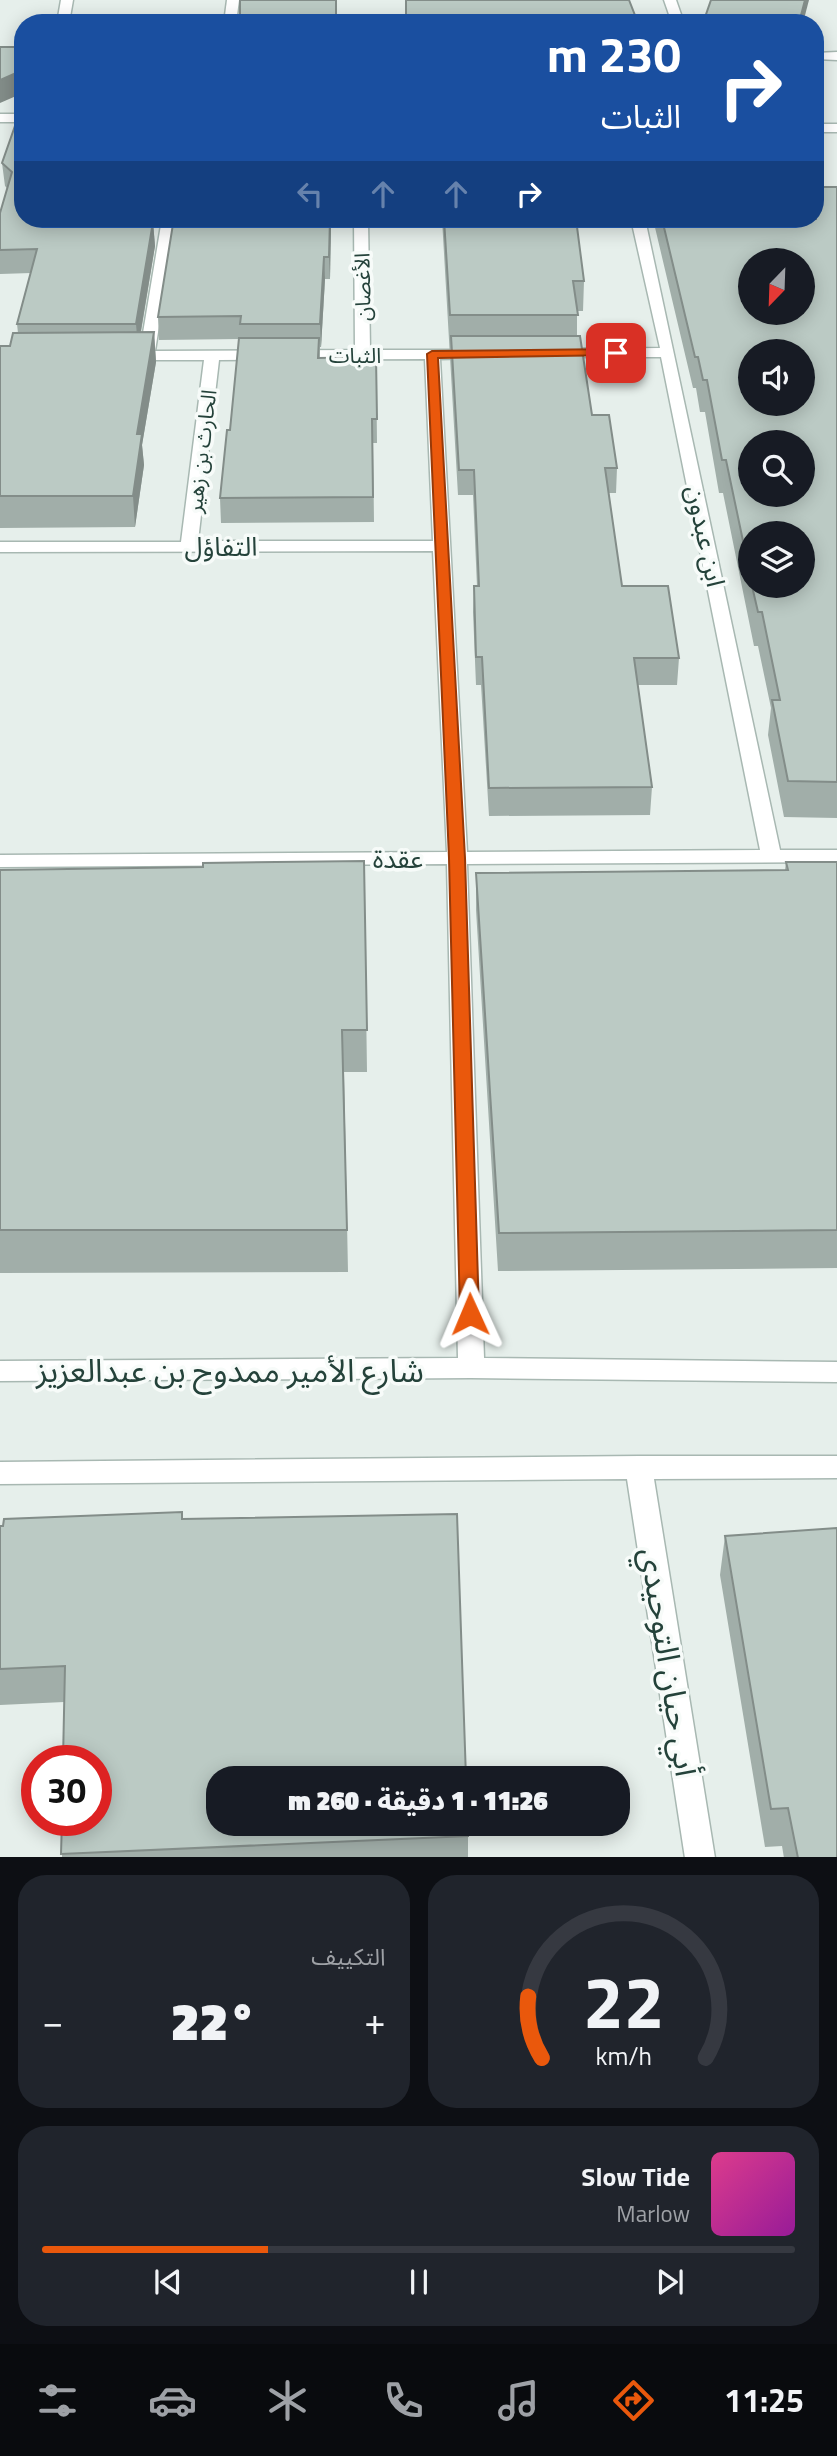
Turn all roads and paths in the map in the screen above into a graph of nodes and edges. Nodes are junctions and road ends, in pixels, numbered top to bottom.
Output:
1 (168, 228) edge
2 (361, 228) edge
3 (640, 228) edge
4 (668, 352) junction
5 (432, 354) junction
6 (488, 354) edge
7 (544, 354) edge
8 (147, 355) junction
9 (363, 355) junction
10 (107, 356) edge
11 (212, 356) junction
12 (189, 546) junction
13 (442, 546) junction
14 (0, 547) edge
15 (771, 854) junction
16 (837, 856) edge
17 (457, 858) junction
18 (0, 861) edge
19 (471, 1368) junction
20 (0, 1371) edge
21 (837, 1373) edge
22 (639, 1467) junction
23 (837, 1467) edge
24 (0, 1473) edge
25 (700, 1857) edge

1 - 8 street
2 - 9 street, الأغصان
3 - 4 street, ابن عبدون
4 - 7 street
4 - 15 street, ابن عبدون
5 - 6 street, الثبات
5 - 9 street, الثبات
5 - 13 street
8 - 10 street, الثبات
8 - 11 street, الثبات
9 - 11 street, الثبات
11 - 12 street, الحارث بن زهير
12 - 13 street, التفاؤل
12 - 14 street, التفاؤل
13 - 17 street
15 - 16 street, عقدة
15 - 17 street, عقدة
17 - 18 street, عقدة
17 - 19 street
19 - 20 street, شارع الأمير ممدوح بن عبدالعزيز
19 - 21 street, شارع الأمير ممدوح بن عبدالعزيز
22 - 23 street
22 - 24 street
22 - 25 street, أبي حيان التوحيدي

